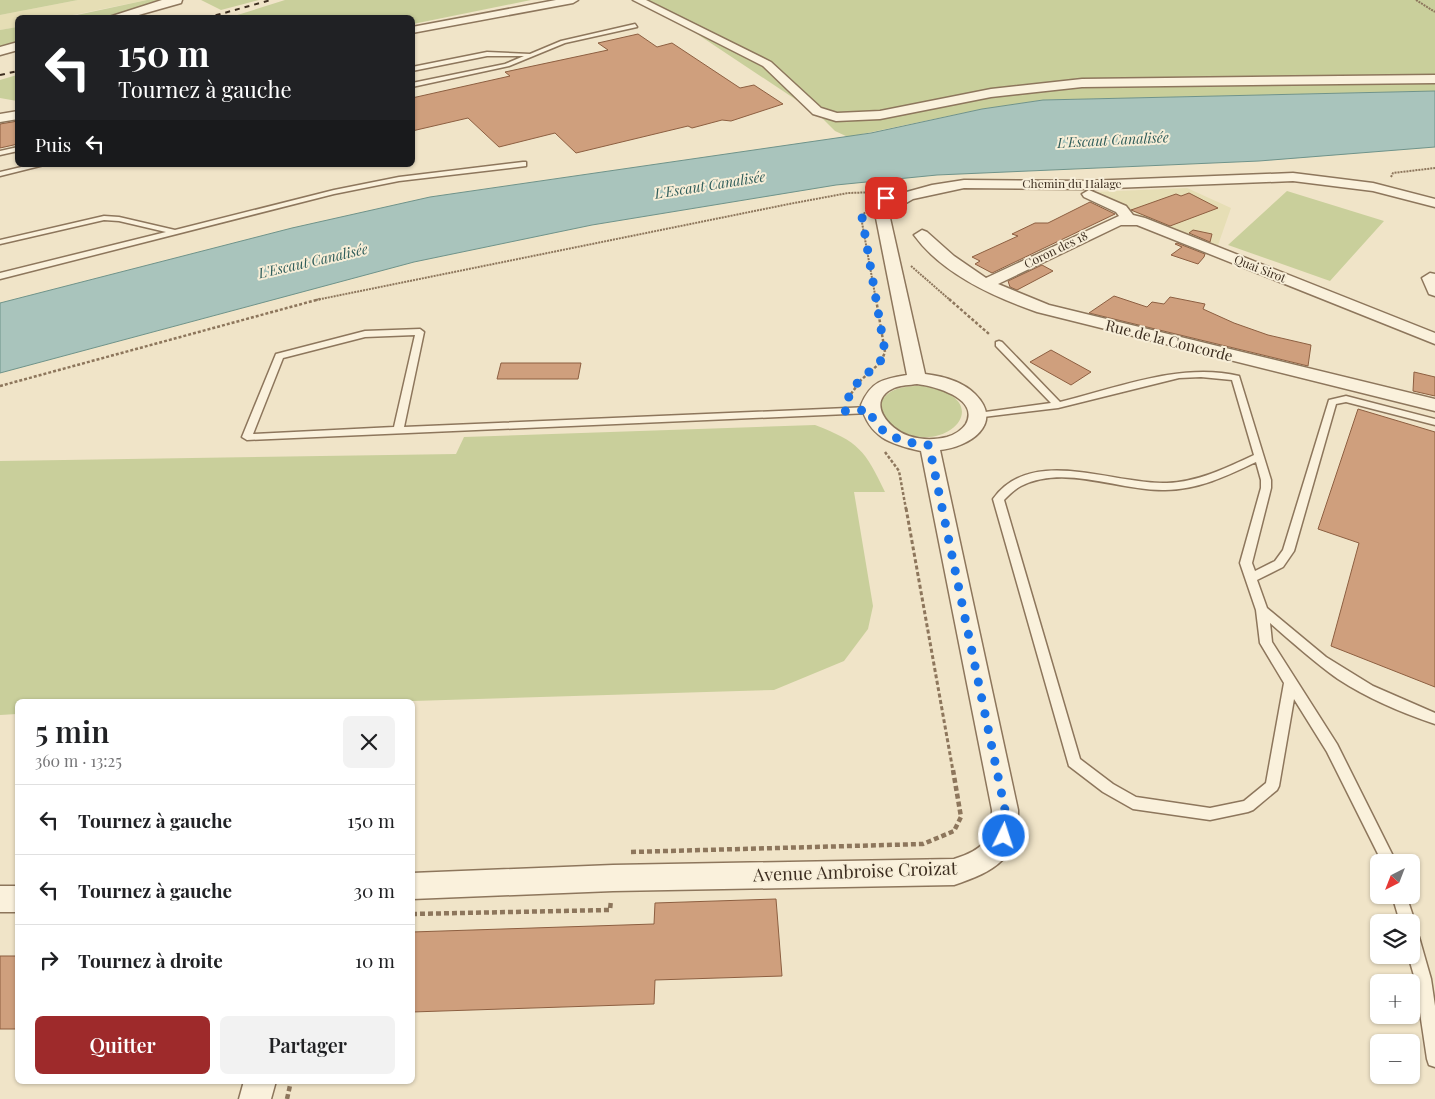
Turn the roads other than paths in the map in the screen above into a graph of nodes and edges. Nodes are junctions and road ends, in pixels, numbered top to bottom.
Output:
1 (176, 0) edge
2 (573, 0) edge
3 (638, 0) edge
4 (123, 15) edge
5 (635, 26) dead end
6 (415, 29) edge
7 (15, 47) edge
8 (0, 51) edge
9 (533, 54) junction
10 (415, 68) edge
11 (1435, 79) edge
12 (415, 84) edge
13 (15, 116) edge
14 (0, 118) edge
15 (15, 150) edge
16 (0, 153) edge
17 (524, 164) dead end
18 (31, 167) edge
19 (0, 174) edge
20 (1089, 194) dead end
21 (1435, 203) edge
22 (1128, 219) junction
23 (174, 232) junction
24 (922, 235) dead end
25 (0, 242) edge
26 (0, 276) edge
27 (985, 284) junction
28 (1435, 339) edge
29 (999, 344) road end
30 (917, 379) junction
31 (1058, 405) junction
32 (1435, 405) edge
33 (870, 410) junction
34 (978, 416) junction
35 (1435, 422) edge
36 (398, 430) junction
37 (929, 445) junction
38 (1260, 456) junction
39 (1251, 578) junction
40 (1262, 610) junction
41 (1291, 682) junction
42 (1435, 719) edge
43 (1385, 854) edge
44 (415, 886) edge
45 (15, 898) edge
46 (0, 899) edge
47 (1419, 964) edge
48 (1435, 1059) edge
49 (259, 1084) edge
50 (255, 1099) edge

1 - 4 street
2 - 6 street
3 - 11 street
5 - 9 lane
7 - 8 street
9 - 10 lane
9 - 12 lane
13 - 14 street
15 - 16 lane
17 - 23 lane
18 - 19 lane
20 - 22 street, Quai Sirot
21 - 30 street, Chemin du Halage
22 - 27 street, Coron des 18
22 - 28 street, Quai Sirot
23 - 25 lane
23 - 26 lane
24 - 27 street, Rue de la Concorde
27 - 32 street, Rue de la Concorde
29 - 31 lane
30 - 33 street
30 - 34 street
31 - 34 lane
31 - 38 lane
33 - 36 lane
33 - 37 street
34 - 37 street
35 - 39 lane
36 - 36 lane
37 - 44 street, Avenue Ambroise Croizat
38 - 39 lane
38 - 41 lane
39 - 40 lane
40 - 41 lane
40 - 42 lane
41 - 43 lane
45 - 46 street
47 - 48 lane
49 - 50 street

